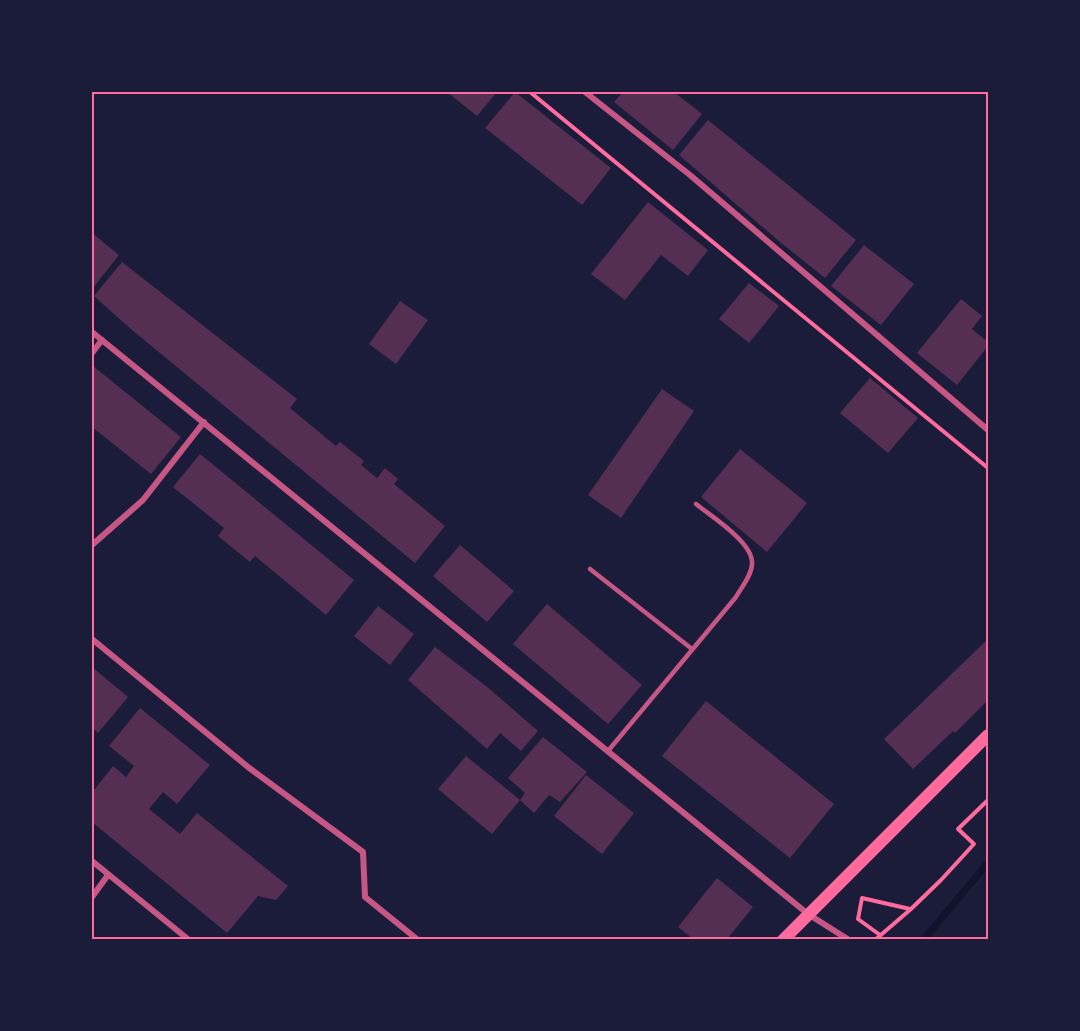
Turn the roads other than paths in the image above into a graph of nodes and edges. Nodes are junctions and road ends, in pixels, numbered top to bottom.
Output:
1 (585, 92) edge
2 (92, 332) edge
3 (102, 340) junction
4 (92, 353) edge
5 (204, 422) junction
6 (988, 430) edge
7 (696, 504) dead end
8 (92, 545) edge
9 (590, 569) dead end
10 (92, 639) edge
11 (692, 649) junction
12 (988, 735) edge
13 (608, 751) junction
14 (92, 861) edge
15 (108, 875) junction
16 (92, 897) edge
17 (808, 914) junction
18 (189, 939) edge
19 (418, 939) edge
20 (783, 939) edge
21 (849, 939) edge

1 - 6 street
2 - 3 street
3 - 4 street
3 - 5 street
5 - 8 street
5 - 13 street
7 - 11 lane
9 - 11 lane
10 - 19 street
11 - 13 lane
12 - 17 main road
13 - 17 street
14 - 15 street
15 - 16 street
15 - 18 street
17 - 20 main road
17 - 21 street

